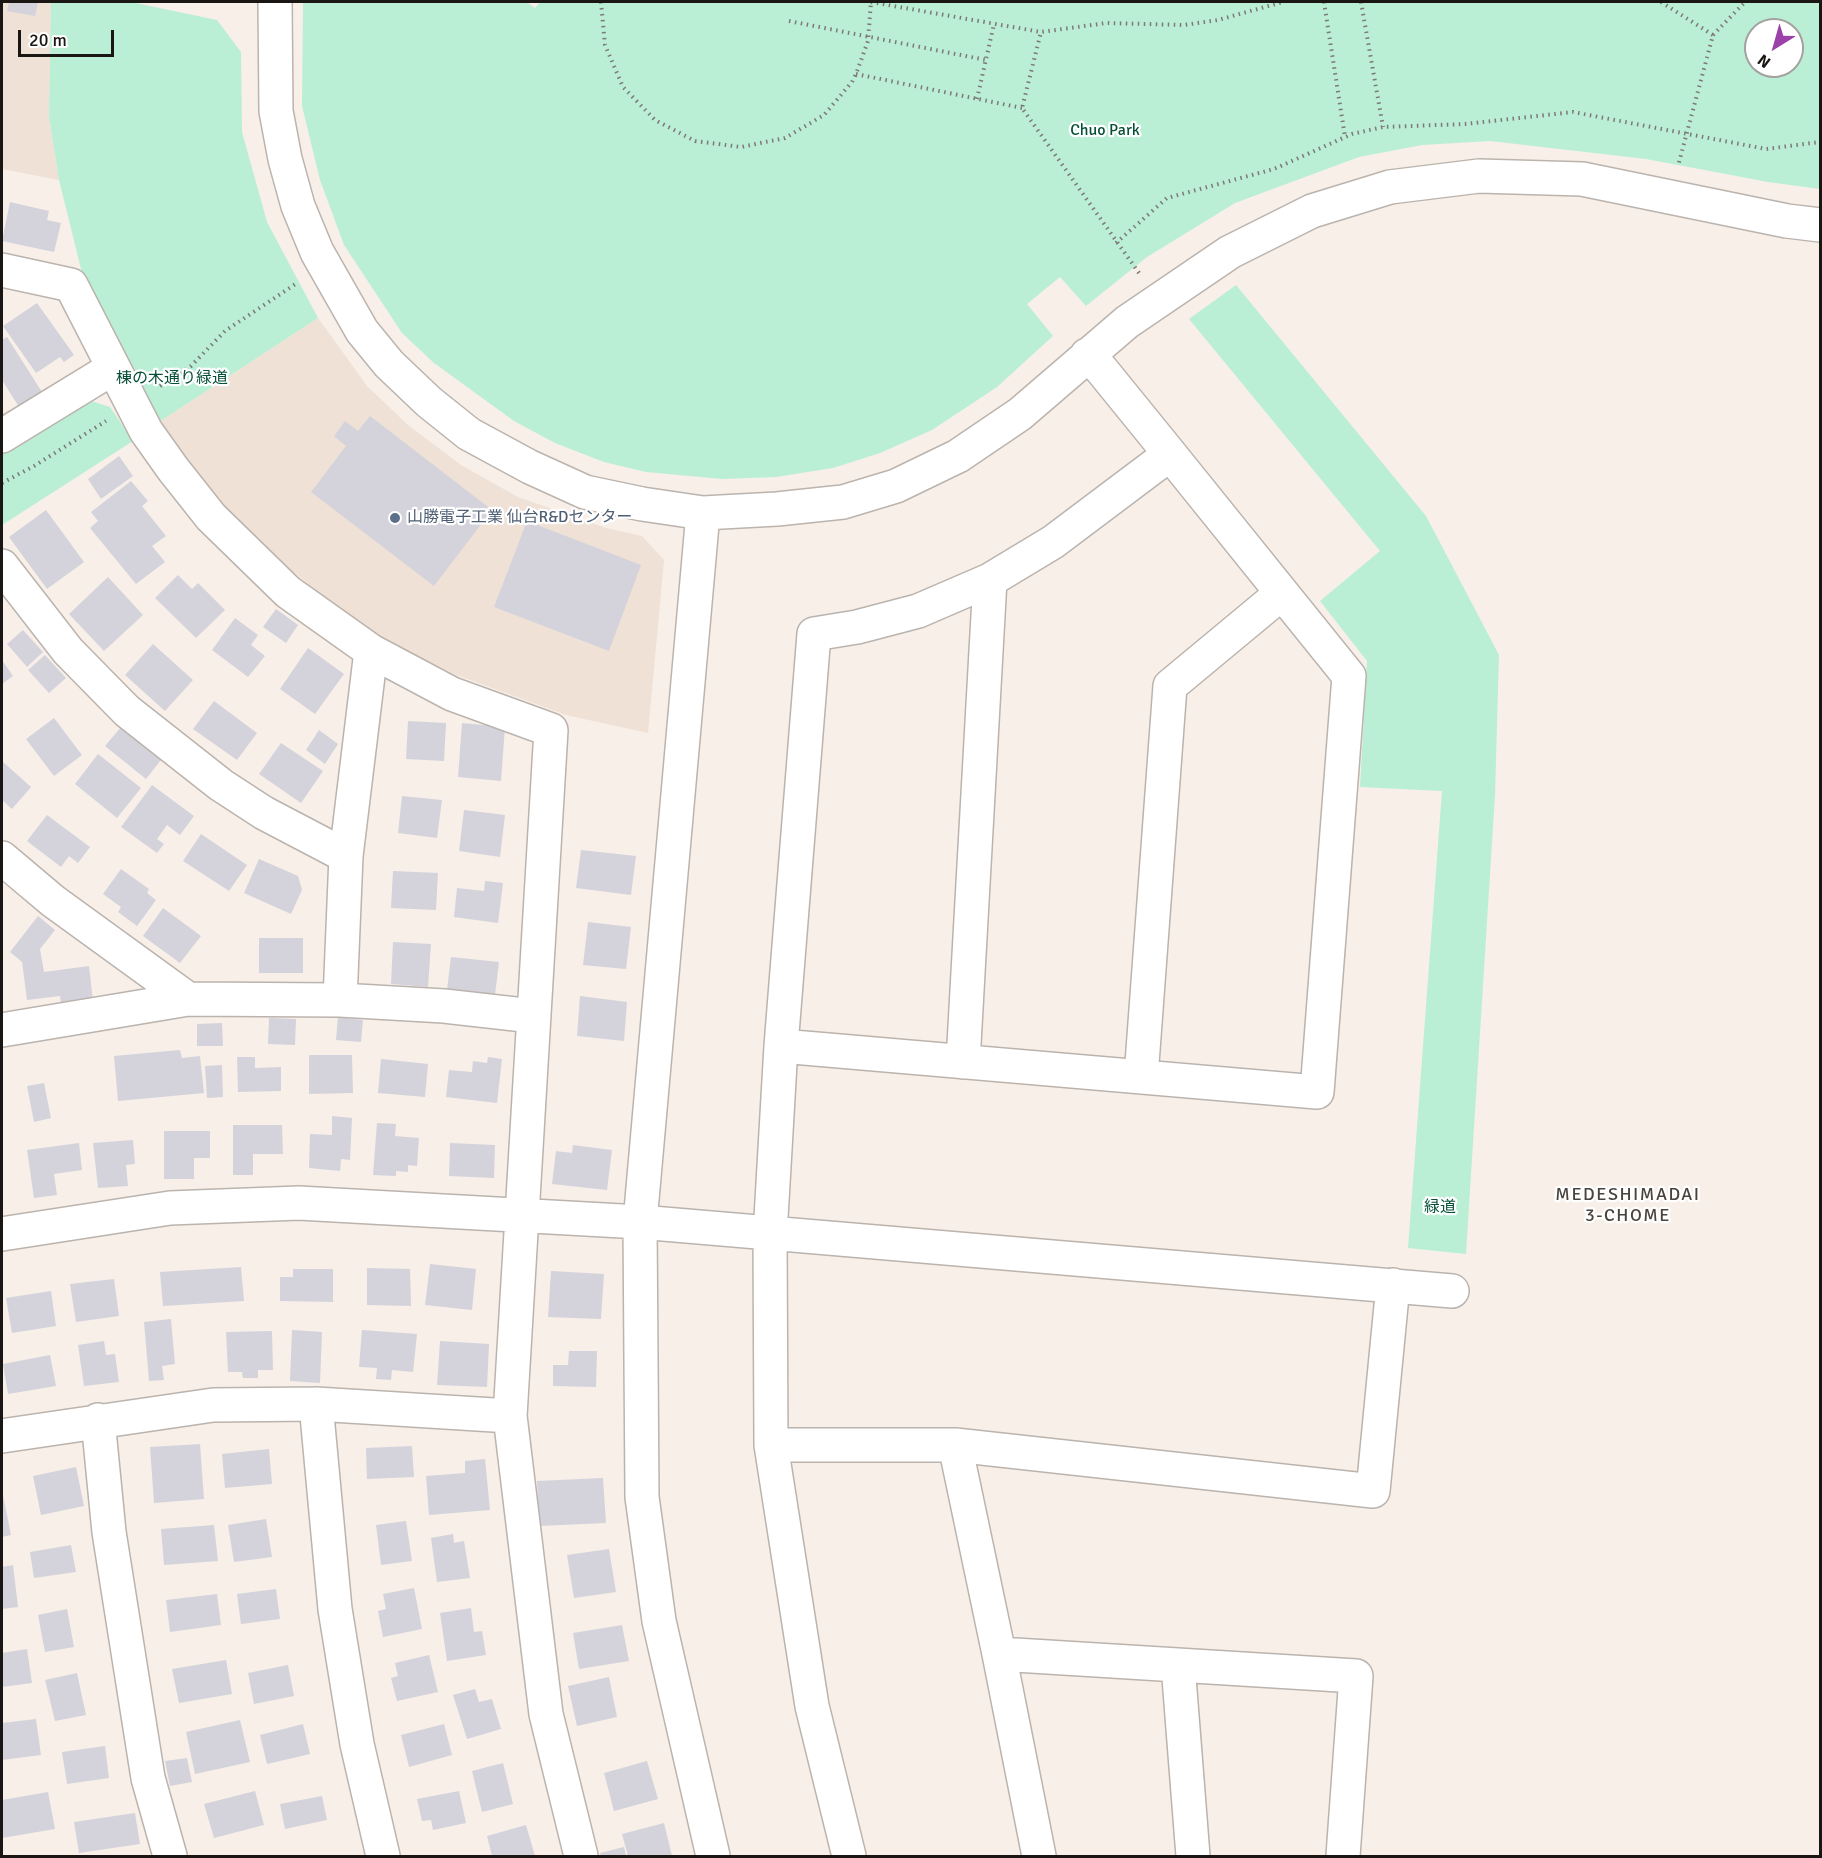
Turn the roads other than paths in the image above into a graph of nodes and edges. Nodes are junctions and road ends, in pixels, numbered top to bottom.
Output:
1 (274, 2) edge
2 (1821, 225) edge
3 (2, 270) edge
4 (1087, 355) junction
5 (113, 368) junction
6 (2, 436) edge
7 (1170, 454) junction
8 (703, 513) junction
9 (2, 566) edge
10 (990, 580) junction
11 (1282, 593) junction
12 (371, 651) junction
13 (346, 856) junction
14 (2, 858) edge
15 (188, 999) junction
16 (340, 1000) junction
17 (533, 1016) junction
18 (2, 1030) edge
19 (781, 1046) junction
20 (963, 1062) junction
21 (1141, 1077) junction
22 (520, 1215) junction
23 (640, 1222) junction
24 (2, 1234) edge
25 (770, 1235) junction
26 (1393, 1286) junction
27 (1452, 1290) dead end
28 (316, 1404) junction
29 (510, 1416) junction
30 (98, 1420) junction
31 (2, 1436) edge
32 (771, 1445) junction
33 (956, 1445) junction
34 (999, 1654) junction
35 (1178, 1665) junction
36 (170, 1857) edge
37 (383, 1857) edge
38 (581, 1857) edge
39 (713, 1857) edge
40 (849, 1857) edge
41 (1039, 1857) edge
42 (1193, 1857) edge
43 (1343, 1857) edge

1 - 8 street
2 - 4 street
3 - 5 street
4 - 7 street
4 - 8 street
5 - 6 street
5 - 12 street
7 - 10 street
7 - 11 street
8 - 23 street
9 - 13 street
10 - 19 street
10 - 20 street
11 - 21 street
11 - 21 street
12 - 13 street
12 - 17 street
13 - 16 street
14 - 15 street
15 - 16 street
15 - 18 street
16 - 17 street
17 - 22 street
19 - 20 street
19 - 25 street
20 - 21 street
22 - 23 street
22 - 24 street
22 - 29 street
23 - 25 street
23 - 39 street
25 - 26 street
25 - 32 street
26 - 27 street
26 - 33 street
28 - 29 street
28 - 30 street
28 - 37 street
29 - 38 street
30 - 31 street
30 - 36 street
32 - 33 street
32 - 40 street
33 - 34 street
34 - 35 street
34 - 41 street
35 - 42 street
35 - 43 street

